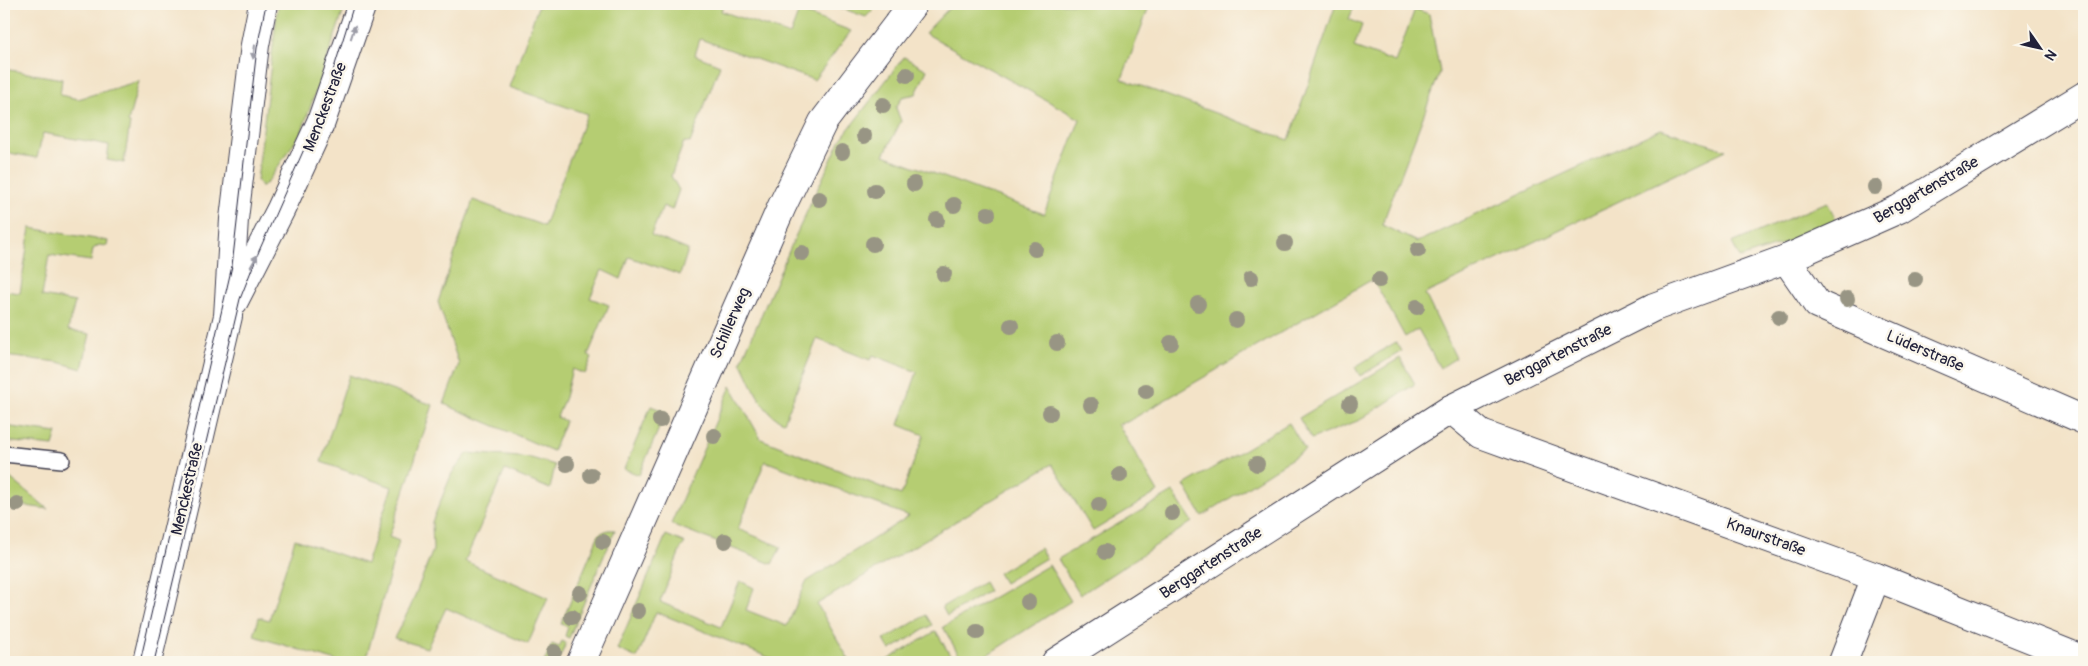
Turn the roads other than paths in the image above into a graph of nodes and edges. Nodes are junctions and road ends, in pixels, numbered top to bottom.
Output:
1 (263, 4) edge
2 (362, 4) edge
3 (913, 4) edge
4 (2084, 96) edge
5 (1786, 259) junction
6 (228, 316) junction
7 (1451, 409) junction
8 (2084, 420) edge
9 (4, 454) edge
10 (62, 460) dead end
11 (1876, 577) junction
12 (1073, 658) edge
13 (2084, 660) edge
14 (146, 662) edge
15 (581, 662) edge
16 (1844, 662) edge

1 -> 6 street, Menckestraße
6 -> 2 street, Menckestraße
3 - 15 street, Schillerweg
4 - 5 street, Berggartenstraße
5 - 7 street, Berggartenstraße
5 - 8 street, Lüderstraße
6 - 14 street, Menckestraße
7 - 11 street, Knaurstraße
7 - 12 street, Berggartenstraße
9 - 10 lane
11 - 13 street, Knaurstraße
11 - 16 street

